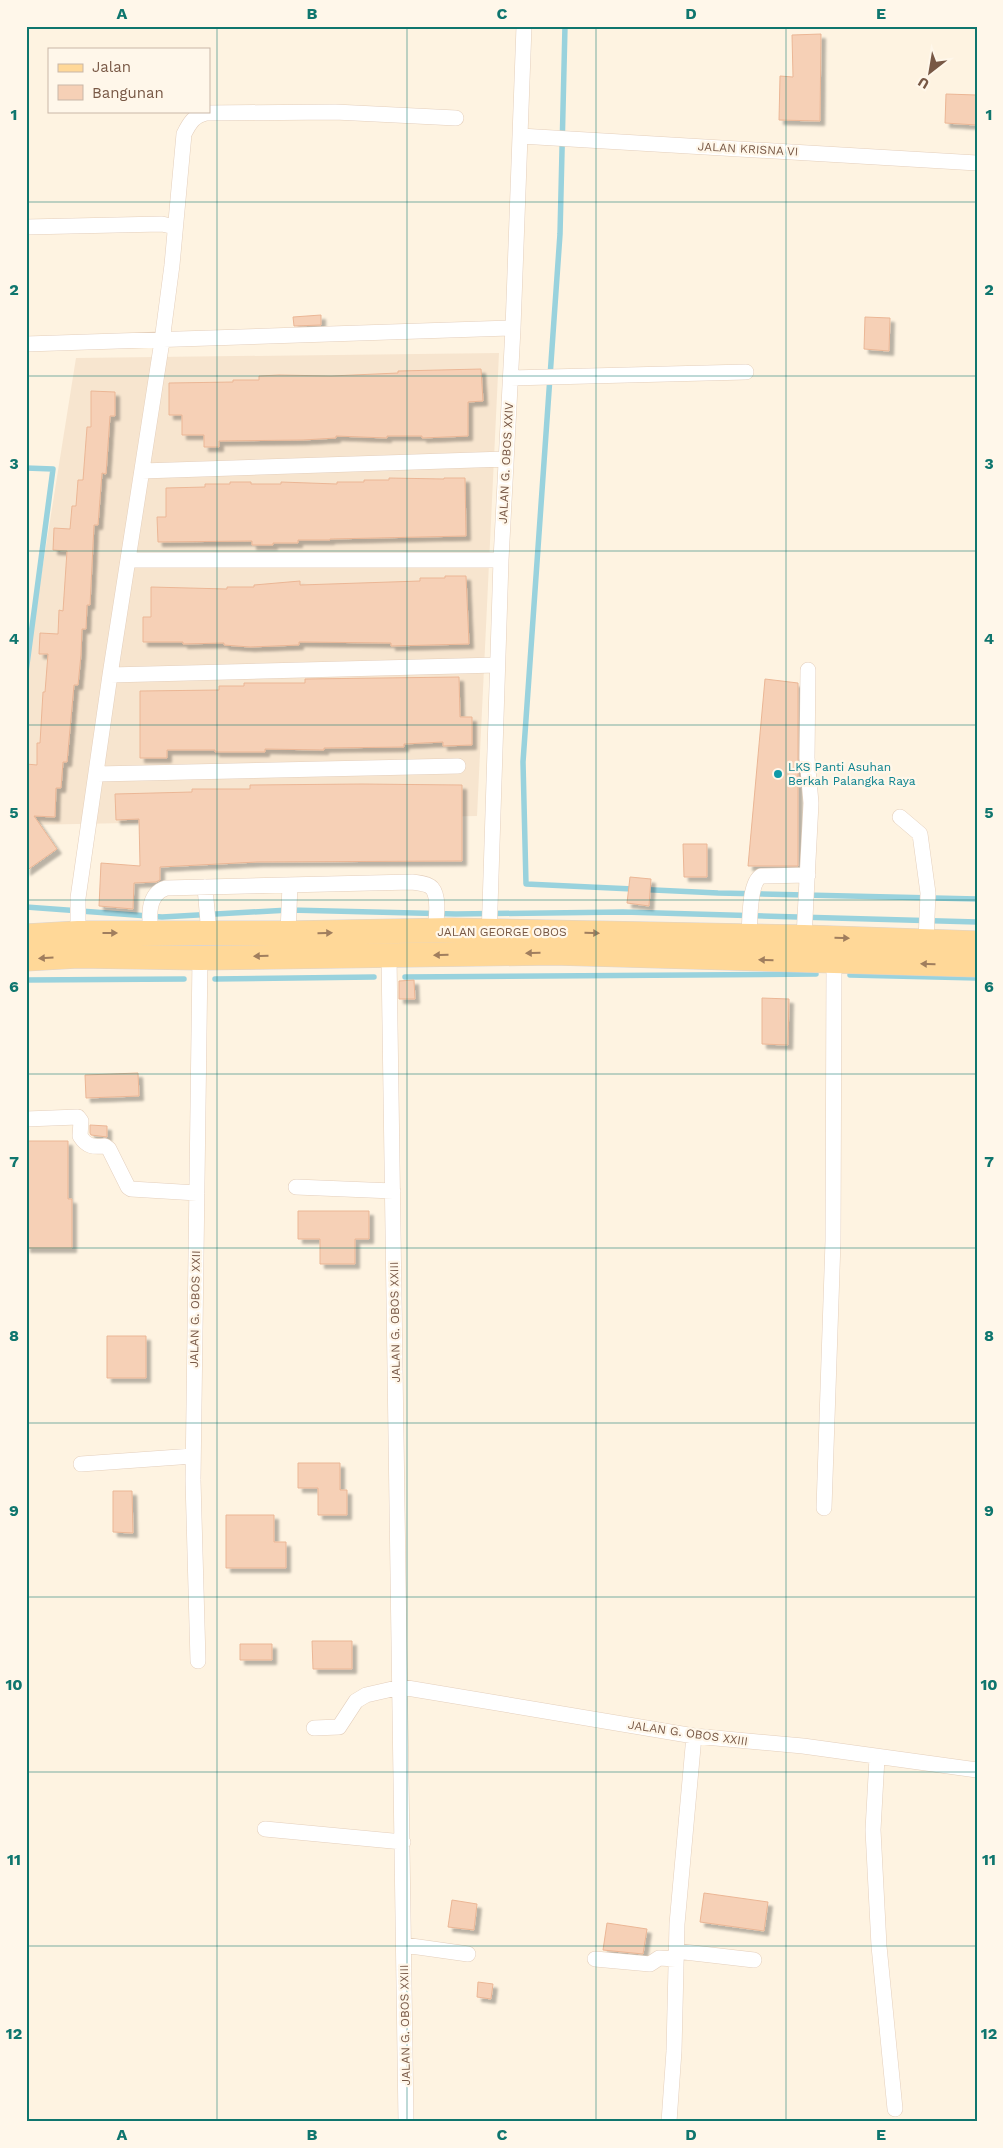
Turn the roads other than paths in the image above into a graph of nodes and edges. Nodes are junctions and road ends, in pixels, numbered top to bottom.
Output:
1 (524, 26) edge
2 (456, 118) dead end
3 (520, 136) junction
4 (977, 163) edge
5 (26, 227) edge
6 (175, 227) junction
7 (513, 328) junction
8 (162, 341) junction
9 (26, 344) edge
10 (746, 372) dead end
11 (510, 378) junction
12 (506, 458) junction
13 (142, 471) junction
14 (128, 560) junction
15 (501, 560) junction
16 (497, 665) junction
17 (808, 670) dead end
18 (110, 675) junction
19 (458, 766) dead end
20 (97, 774) junction
21 (900, 817) dead end
22 (808, 875) junction
23 (290, 885) junction
24 (205, 886) junction
25 (289, 918) junction
26 (208, 919) junction
27 (436, 919) junction
28 (151, 921) junction
29 (750, 921) junction
30 (804, 923) junction
31 (77, 927) junction
32 (926, 927) junction
33 (26, 936) edge
34 (488, 936) junction
35 (977, 943) edge
36 (78, 956) junction
37 (389, 956) junction
38 (200, 958) junction
39 (26, 959) edge
40 (834, 962) junction
41 (977, 965) edge
42 (26, 1120) edge
43 (296, 1188) dead end
44 (393, 1191) junction
45 (197, 1193) junction
46 (193, 1456) junction
47 (81, 1464) dead end
48 (824, 1508) dead end
49 (198, 1661) dead end
50 (401, 1688) junction
51 (314, 1728) dead end
52 (694, 1736) junction
53 (877, 1758) junction
54 (977, 1770) edge
55 (264, 1829) dead end
56 (402, 1842) junction
57 (404, 1945) junction
58 (468, 1954) dead end
59 (676, 1955) junction
60 (595, 1959) dead end
61 (754, 1960) dead end
62 (895, 2109) dead end
63 (406, 2122) edge
64 (669, 2122) edge

1 - 3 street, JALAN G. OBOS XXIV
2 - 6 street
3 - 4 street, JALAN KRISNA VI
3 - 7 street, JALAN G. OBOS XXIV
5 - 6 street
6 - 8 street
7 - 8 street
7 - 11 street, JALAN G. OBOS XXIV
8 - 9 street
8 - 13 street
10 - 11 street
11 - 12 street, JALAN G. OBOS XXIV
12 - 13 street
12 - 15 street, JALAN G. OBOS XXIV
13 - 14 street
14 - 15 street
14 - 18 street
15 - 16 street, JALAN G. OBOS XXIV
16 - 18 street
16 - 34 street, JALAN G. OBOS XXIV
17 - 22 street
18 - 20 street
19 - 20 street
20 - 31 street
21 - 32 street
22 - 29 street
22 - 30 street
23 - 24 street
23 - 25 street
23 - 27 street
24 - 26 street
24 - 28 street
25 - 26 main road, JALAN GEORGE OBOS
25 -> 27 main road, JALAN GEORGE OBOS
26 - 28 main road, JALAN GEORGE OBOS
27 - 34 main road, JALAN GEORGE OBOS
31 -> 28 main road, JALAN GEORGE OBOS
29 - 30 main road, JALAN GEORGE OBOS
34 -> 29 main road, JALAN GEORGE OBOS
30 -> 32 main road, JALAN GEORGE OBOS
31 - 33 main road, JALAN GEORGE OBOS
31 - 36 street
32 - 35 main road, JALAN GEORGE OBOS
34 -> 37 main road, JALAN GEORGE OBOS
40 -> 34 main road, JALAN GEORGE OBOS
36 - 38 main road, JALAN GEORGE OBOS
36 -> 39 main road, JALAN GEORGE OBOS
37 -> 38 main road, JALAN GEORGE OBOS
37 - 44 street, JALAN G. OBOS XXIII
38 - 45 street, JALAN G. OBOS XXII
41 -> 40 main road, JALAN GEORGE OBOS
40 - 48 street
42 - 45 street
43 - 44 street
44 - 50 street, JALAN G. OBOS XXIII
45 - 46 street, JALAN G. OBOS XXII
46 - 47 street
46 - 49 street, JALAN G. OBOS XXII
50 - 51 street
50 - 52 street, JALAN G. OBOS XXIII
50 - 56 street, JALAN G. OBOS XXIII
52 - 53 street, JALAN G. OBOS XXIII
52 - 59 street
53 - 54 street, JALAN G. OBOS XXIII
53 - 62 street
55 - 56 street
56 - 57 street, JALAN G. OBOS XXIII
57 - 58 street
57 - 63 street, JALAN G. OBOS XXIII
59 - 60 street
59 - 61 street
59 - 64 street

